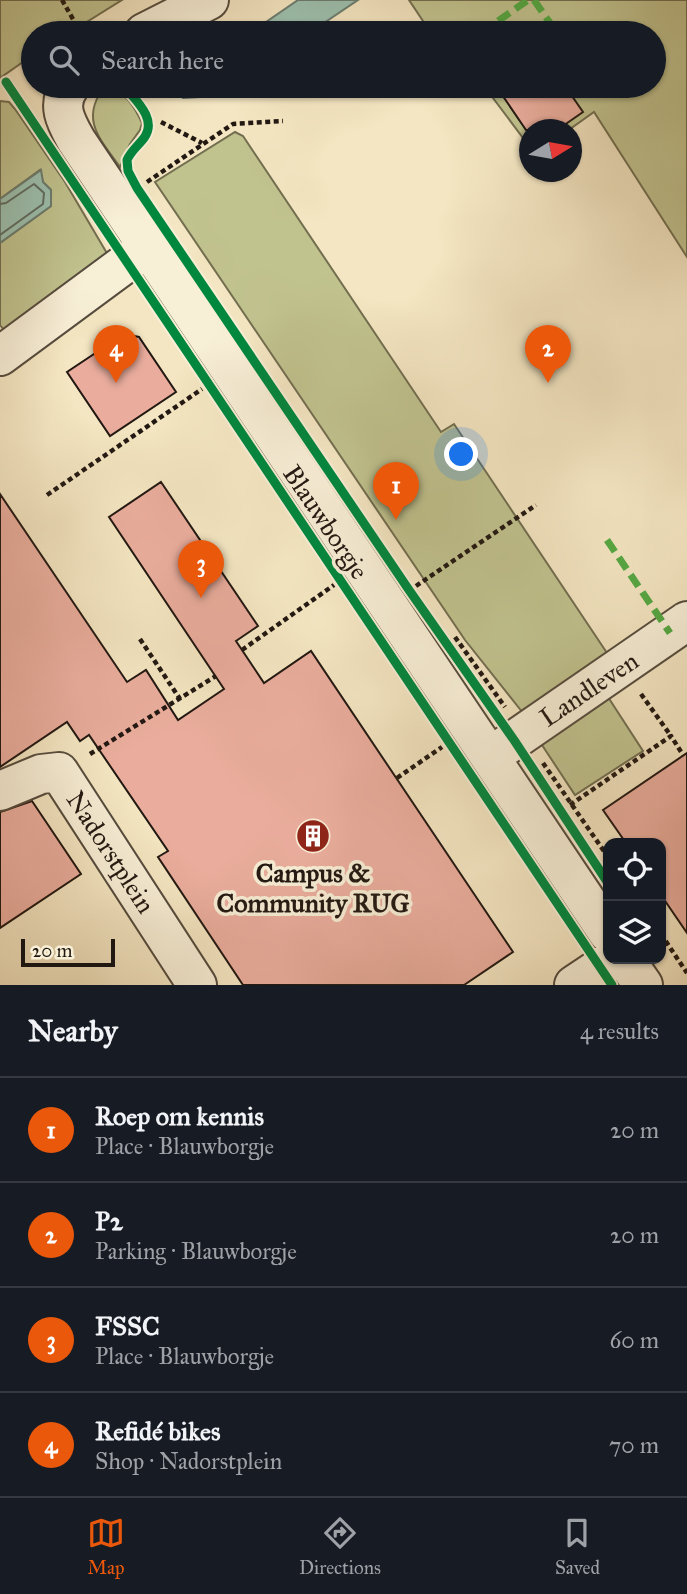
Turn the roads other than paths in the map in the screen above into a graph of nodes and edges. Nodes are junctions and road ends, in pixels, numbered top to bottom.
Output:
1 (209, 0) edge
2 (168, 21) edge
3 (64, 98) edge
4 (149, 246) junction
5 (0, 355) edge
6 (687, 621) edge
7 (480, 764) junction
8 (0, 792) edge
9 (603, 926) edge
10 (606, 964) edge
11 (628, 964) edge
12 (197, 985) edge
13 (574, 985) edge
14 (643, 985) edge

1 - 2 street
3 - 4 street, Blauwborgje
4 - 5 street
4 - 7 street, Blauwborgje
6 - 7 street, Landleven
7 - 9 street, Blauwborgje
8 - 12 street, Nadorstplein
10 - 13 street
11 - 14 street

